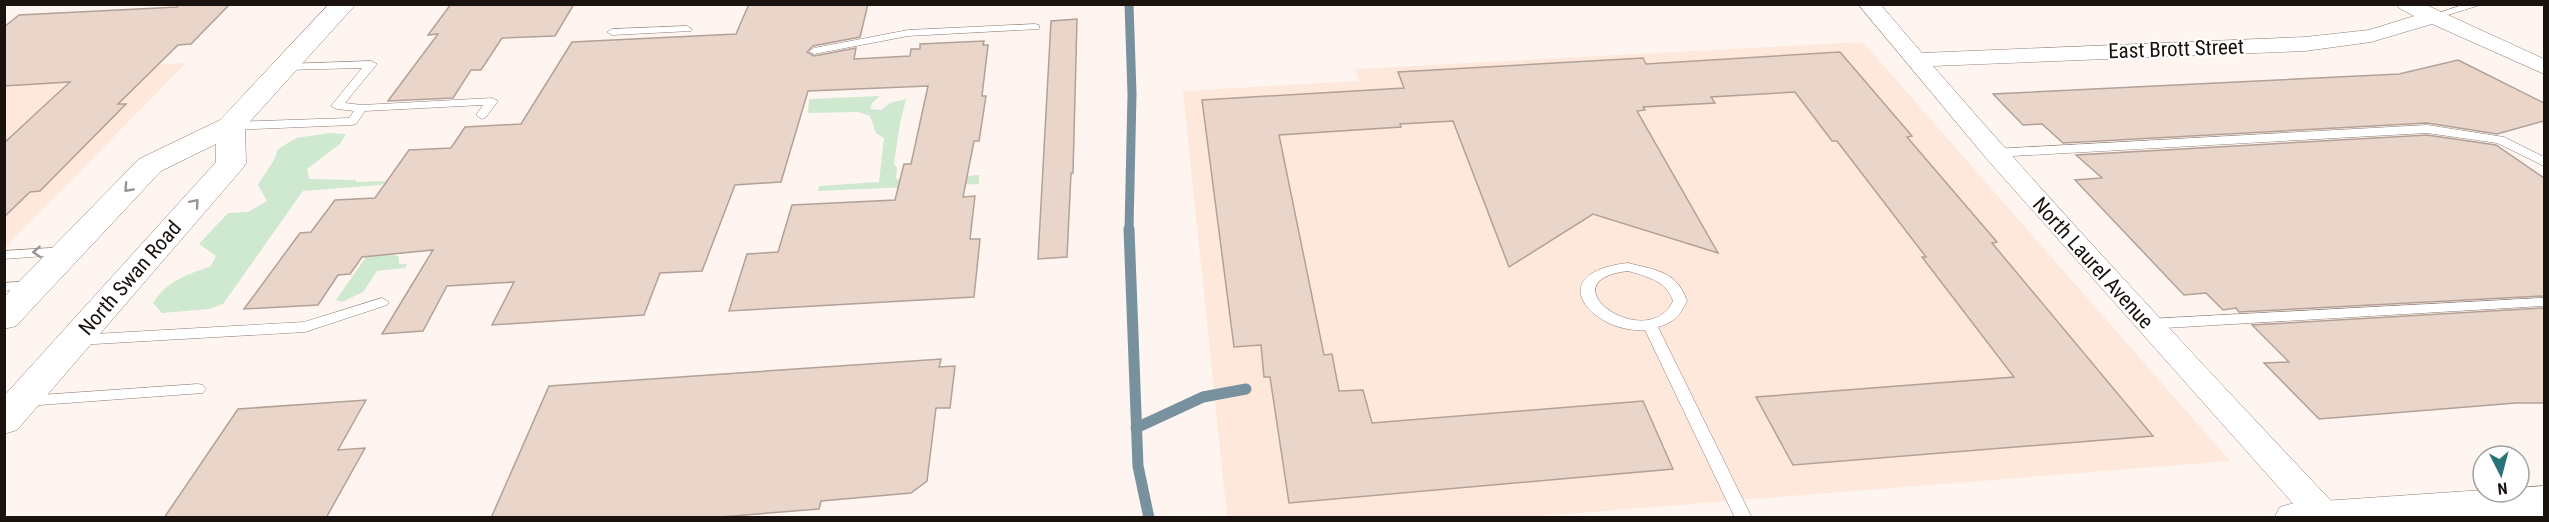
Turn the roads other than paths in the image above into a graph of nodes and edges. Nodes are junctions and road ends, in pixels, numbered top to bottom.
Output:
1 (344, 4) edge
2 (1868, 4) edge
3 (2406, 4) edge
4 (2478, 4) edge
5 (2432, 17) junction
6 (1035, 27) dead end
7 (687, 29) dead end
8 (612, 32) dead end
9 (814, 51) dead end
10 (1917, 60) junction
11 (285, 67) junction
12 (2544, 67) edge
13 (362, 108) junction
14 (482, 115) dead end
15 (230, 126) junction
16 (1995, 153) junction
17 (2544, 162) edge
18 (69, 250) junction
19 (4, 255) edge
20 (21, 285) edge
21 (382, 302) dead end
22 (2544, 302) edge
23 (4, 318) edge
24 (2148, 324) junction
25 (1650, 325) junction
26 (75, 341) junction
27 (198, 389) dead end
28 (13, 411) edge
29 (2544, 501) edge
30 (2309, 516) edge
31 (1744, 518) edge

1 - 11 main road
2 - 10 street, North Laurel Avenue
3 - 5 street
4 - 5 lane
5 - 10 street, East Brott Street
5 - 12 street
6 - 9 lane
7 - 8 lane
10 - 16 street, North Laurel Avenue
11 - 13 lane
11 - 15 main road
13 - 14 lane
13 - 15 lane
15 -> 18 main road
26 -> 15 main road, North Swan Road
16 - 17 lane
16 - 24 street, North Laurel Avenue
18 -> 19 lane
18 - 20 main road
20 - 23 main road
21 - 26 lane
22 - 24 lane
24 - 30 street, North Laurel Avenue
25 - 25 lane
25 - 31 lane
26 - 28 main road, North Swan Road
27 - 28 lane
29 - 30 main road

